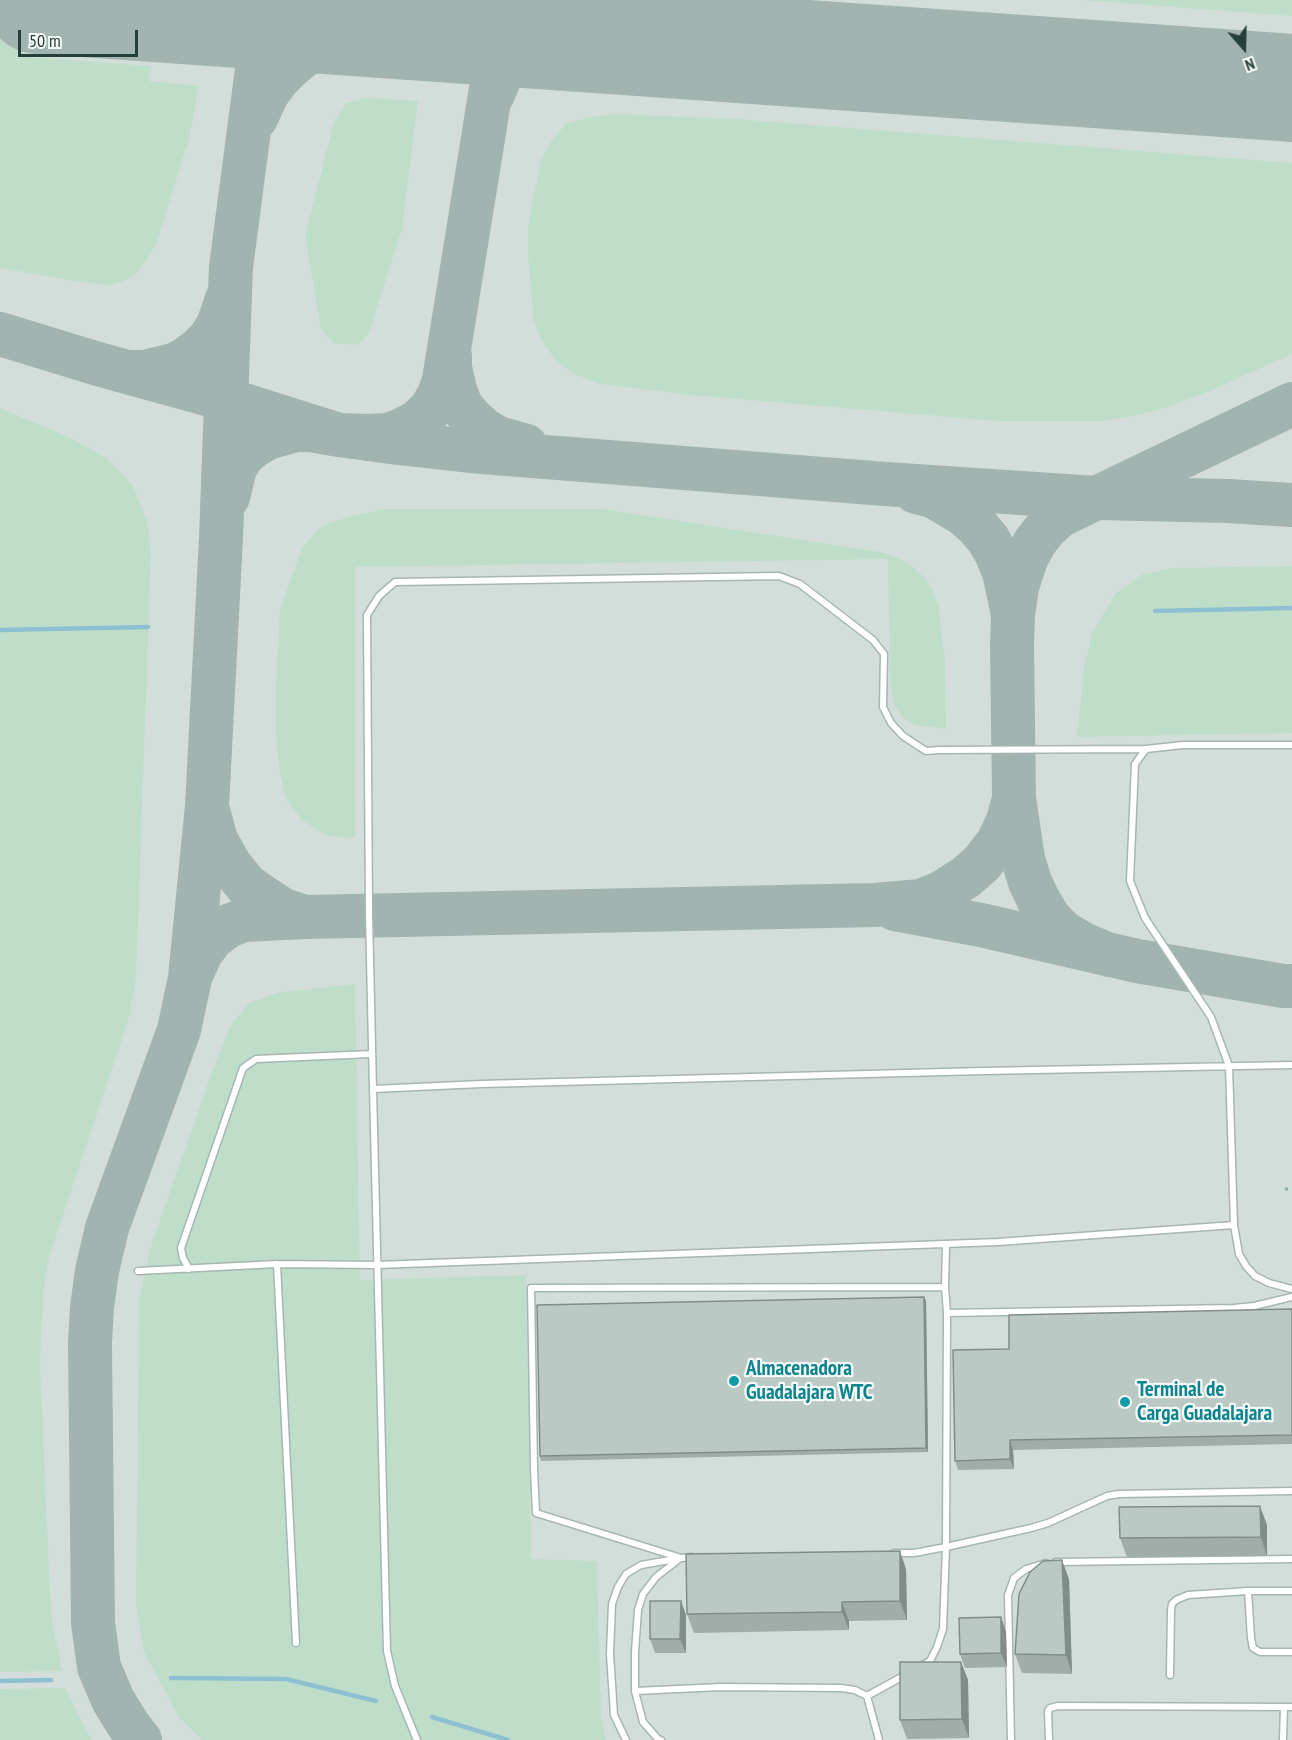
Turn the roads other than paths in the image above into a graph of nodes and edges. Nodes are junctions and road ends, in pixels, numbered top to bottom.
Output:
1 (1292, 745) edge
2 (1146, 749) junction
3 (372, 1054) junction
4 (1292, 1065) edge
5 (1229, 1066) junction
6 (373, 1089) junction
7 (1234, 1225) junction
8 (946, 1244) junction
9 (277, 1264) junction
10 (377, 1265) junction
11 (189, 1269) junction
12 (138, 1271) dead end
13 (945, 1287) junction
14 (1292, 1289) edge
15 (1292, 1297) edge
16 (946, 1313) junction
17 (1292, 1491) edge
18 (946, 1547) junction
19 (890, 1553) edge
20 (704, 1557) edge
21 (681, 1558) junction
22 (1292, 1559) edge
23 (1248, 1591) junction
24 (1292, 1591) edge
25 (296, 1643) dead end
26 (1292, 1652) edge
27 (919, 1667) edge
28 (909, 1672) edge
29 (1170, 1675) dead end
30 (635, 1691) junction
31 (867, 1696) junction
32 (1284, 1707) junction
33 (1292, 1707) edge
34 (417, 1740) edge
35 (626, 1740) edge
36 (661, 1740) edge
37 (879, 1740) edge
38 (1011, 1740) edge
39 (1049, 1740) edge
40 (1283, 1740) edge

1 - 2 lane
2 - 3 lane
2 - 5 lane
3 - 6 lane
3 - 11 lane
4 - 5 lane
5 - 6 lane
5 - 7 lane
6 - 10 lane
7 - 8 lane
7 - 14 lane
8 - 10 lane
8 - 13 lane
9 - 10 lane
9 - 11 lane
9 - 25 lane
10 - 34 lane
11 - 12 lane
13 - 16 lane
13 - 21 lane
15 - 16 lane
16 - 18 lane
17 - 18 lane
18 - 19 lane
18 - 27 lane
20 - 21 lane
21 - 30 lane
21 - 35 lane
22 - 38 lane
23 - 24 lane
23 - 26 lane
23 - 29 lane
28 - 31 lane
30 - 31 lane
30 - 36 lane
31 - 37 lane
32 - 33 lane
32 - 39 lane
32 - 40 lane

